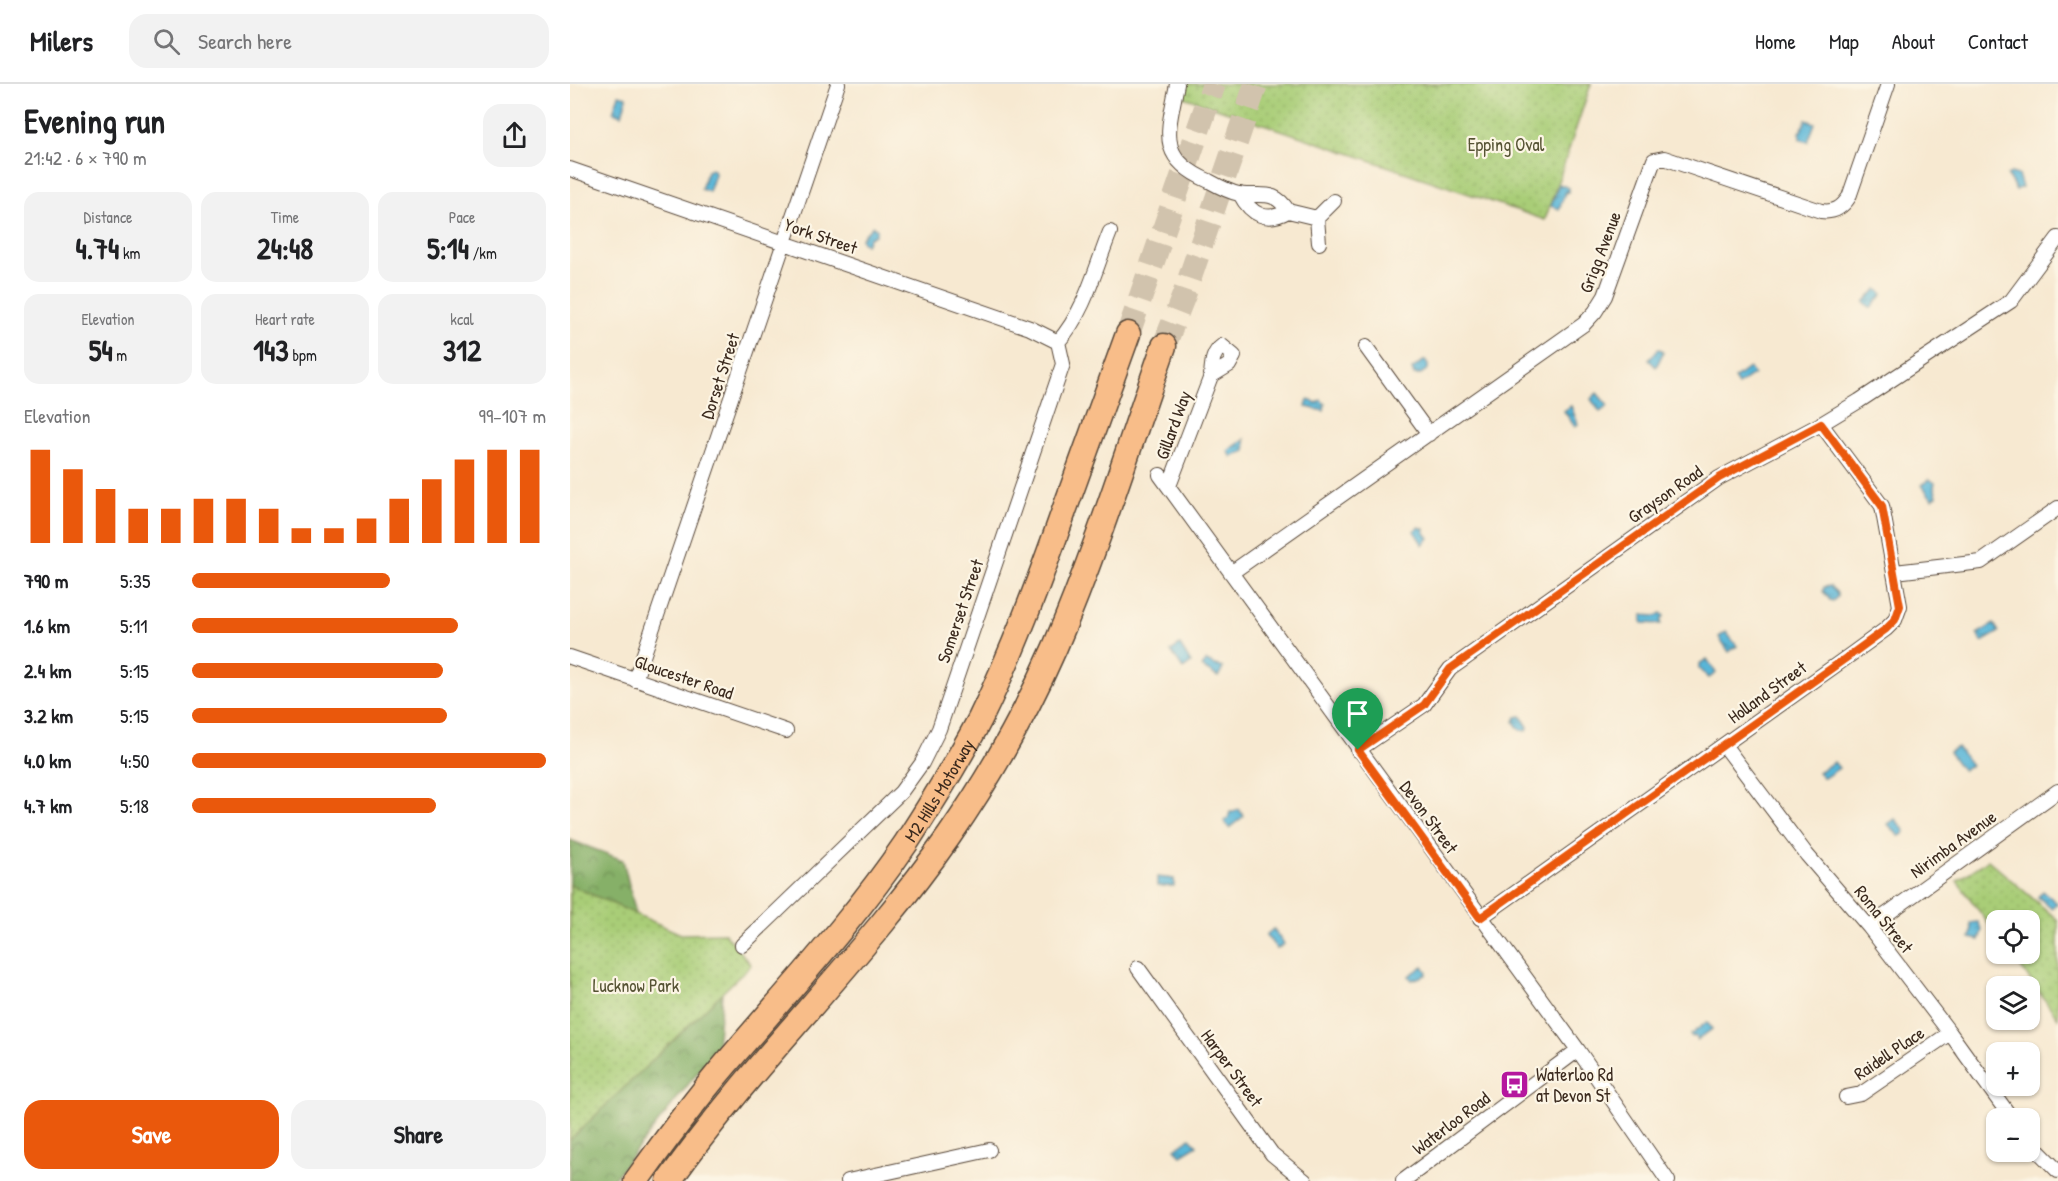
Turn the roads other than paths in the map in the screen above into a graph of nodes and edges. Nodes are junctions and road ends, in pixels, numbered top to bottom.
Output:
1 (838, 84) edge
2 (1177, 84) edge
3 (1888, 84) edge
4 (570, 169) edge
5 (1240, 194) junction
6 (1334, 201) dead end
7 (1288, 211) junction
8 (1317, 218) junction
9 (1110, 232) dead end
10 (2058, 237) edge
11 (784, 242) junction
12 (1319, 243) dead end
13 (1128, 334) tunnel mouth
14 (1058, 342) junction
15 (1164, 346) tunnel mouth
16 (1366, 347) dead end
17 (1211, 376) dead end
18 (1821, 424) junction
19 (1429, 434) junction
20 (1160, 475) dead end
21 (1169, 486) junction
22 (2058, 508) edge
23 (1895, 572) junction
24 (1231, 573) junction
25 (570, 657) edge
26 (635, 680) junction
27 (786, 730) dead end
28 (1724, 745) junction
29 (1358, 750) junction
30 (2058, 791) edge
31 (1480, 918) junction
32 (1869, 927) junction
33 (742, 945) dead end
34 (1138, 968) dead end
35 (1950, 1033) junction
36 (1578, 1050) junction
37 (1846, 1097) dead end
38 (2004, 1108) edge
39 (989, 1150) dead end
40 (2040, 1153) edge
41 (2058, 1171) edge
42 (636, 1181) edge
43 (669, 1181) edge
44 (848, 1181) edge
45 (1305, 1181) edge
46 (1403, 1181) edge
47 (1668, 1181) edge

1 - 11 street, Dorset Street
2 - 5 street
3 - 19 street, Grigg Avenue
4 - 11 street, York Street
5 - 7 street
5 - 7 street
6 - 8 street
7 - 8 street
8 - 12 street
9 - 14 street
10 - 18 street, Grayson Road
11 - 14 street, York Street
11 - 26 street, Dorset Street
13 - 42 highway, M2 Hills Motorway
14 - 33 street, Somerset Street
15 - 43 highway, M2 Hills Motorway
16 - 19 street
17 - 21 street, Gillard Way
18 - 23 street, Holland Street
18 - 29 street, Grayson Road
19 - 24 street, Grigg Avenue
20 - 21 street, Devon Street
21 - 24 street, Devon Street
22 - 23 street
23 - 28 street, Holland Street
24 - 29 street, Devon Street
25 - 26 street, Gloucester Road
26 - 27 street, Gloucester Road
28 - 31 street, Holland Street
28 - 32 street, Roma Street
29 - 31 street, Devon Street
30 - 32 street, Nirimba Avenue
31 - 36 street, Devon Street
32 - 35 street, Roma Street
34 - 45 street, Harper Street
35 - 37 street, Raidell Place
35 - 38 street, Roma Street
36 - 46 street, Waterloo Road
36 - 47 street, Devon Street
39 - 44 street
40 - 41 street

